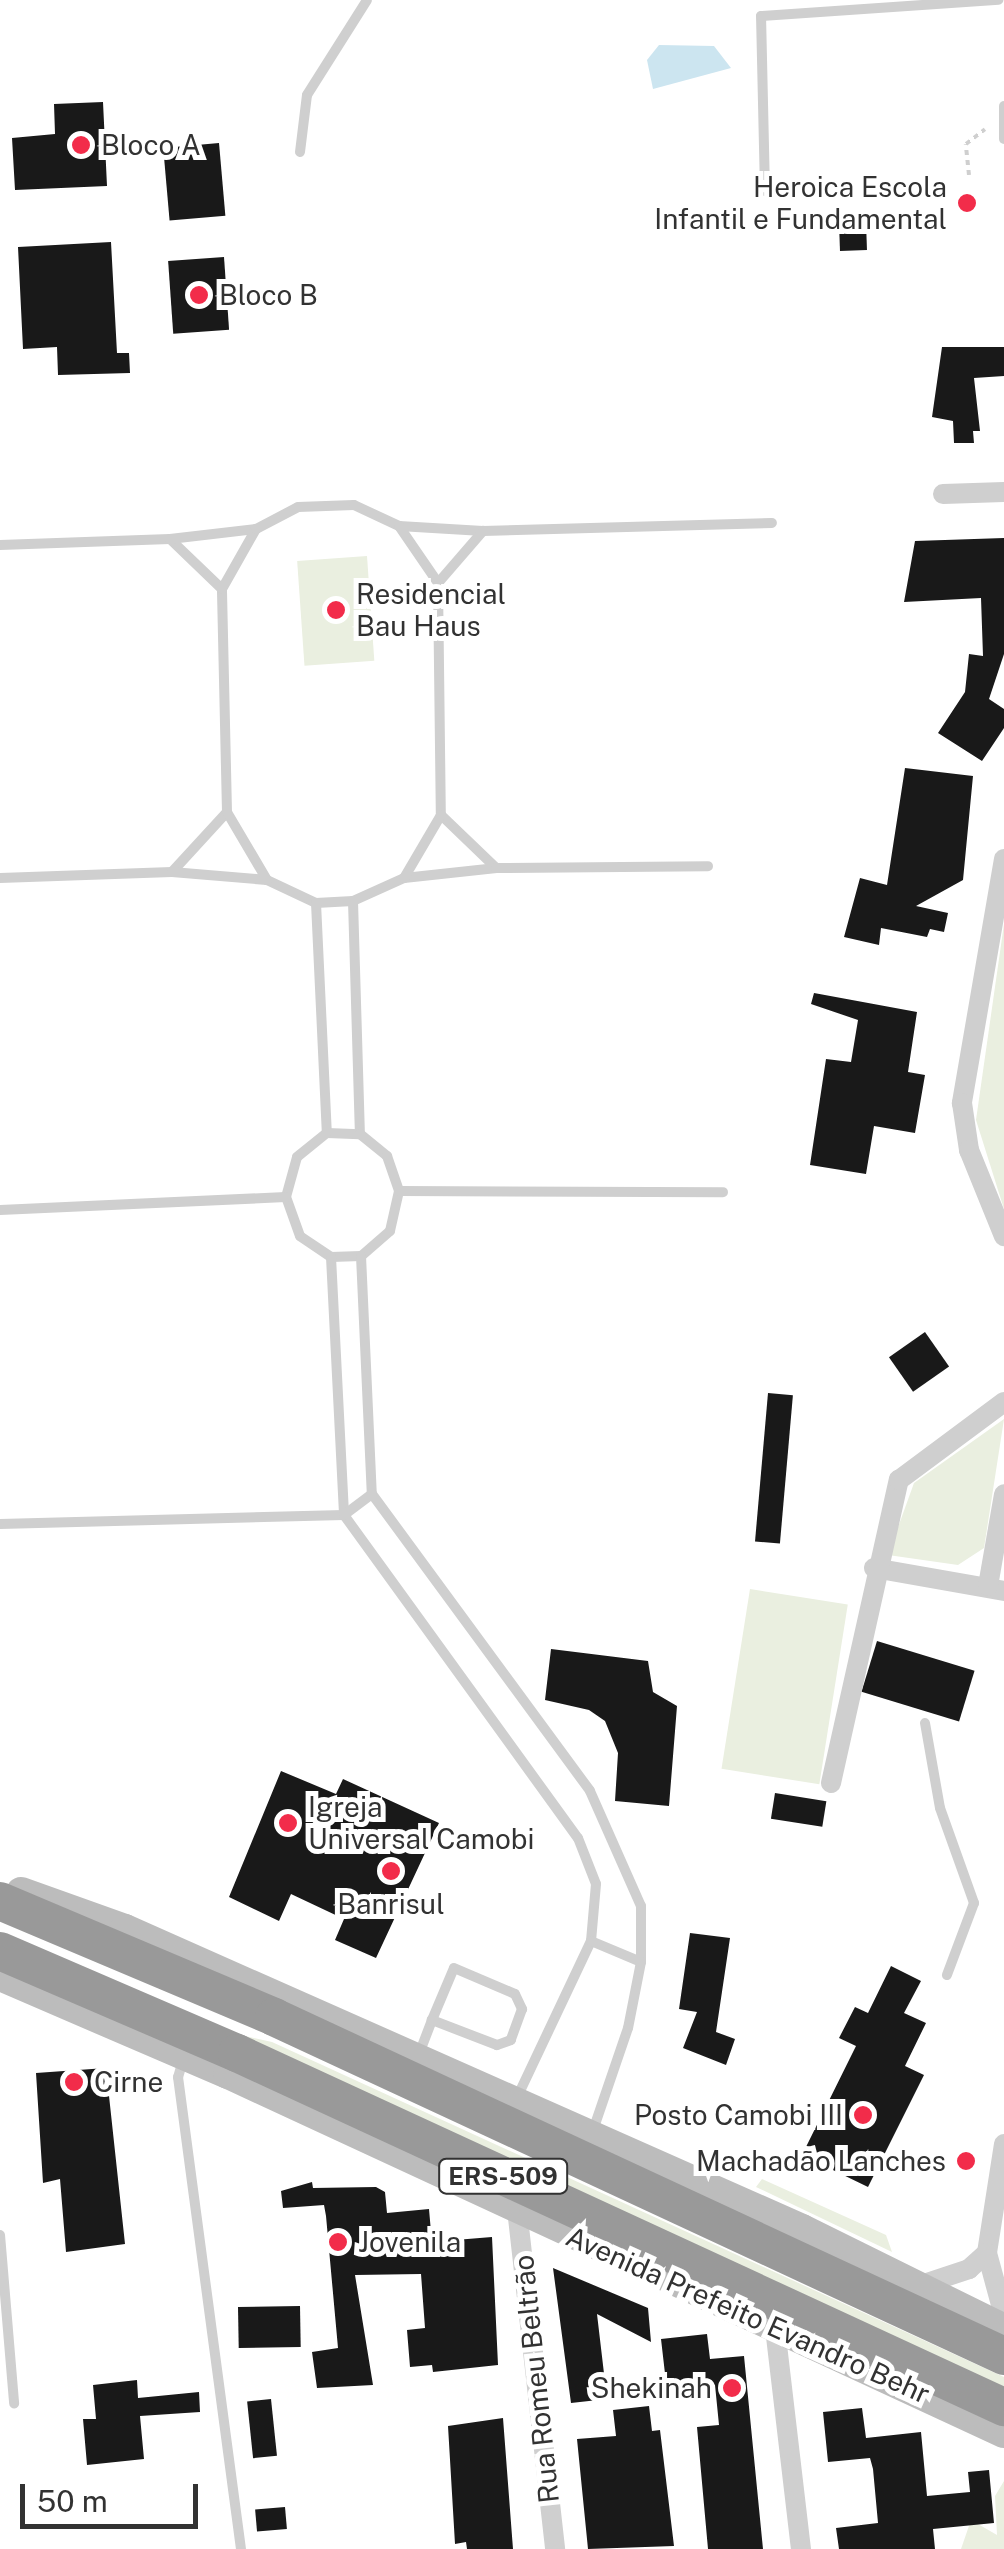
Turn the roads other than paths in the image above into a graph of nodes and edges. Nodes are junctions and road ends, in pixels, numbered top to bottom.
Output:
1 (366, 0) edge
2 (998, 0) edge
3 (1002, 112) edge
4 (1004, 139) edge
5 (300, 152) dead end
6 (765, 191) dead end
7 (1004, 492) edge
8 (943, 494) dead end
9 (772, 523) dead end
10 (399, 526) junction
11 (256, 529) junction
12 (483, 531) junction
13 (170, 539) junction
14 (0, 544) edge
15 (438, 583) junction
16 (222, 589) junction
17 (228, 812) junction
18 (441, 816) junction
19 (1004, 859) edge
20 (708, 866) dead end
21 (496, 868) junction
22 (172, 872) junction
23 (0, 878) edge
24 (404, 878) junction
25 (267, 880) junction
26 (353, 901) junction
27 (316, 903) junction
28 (327, 1132) junction
29 (360, 1134) junction
30 (399, 1190) junction
31 (723, 1192) dead end
32 (286, 1197) junction
33 (0, 1210) edge
34 (1004, 1236) edge
35 (361, 1256) junction
36 (330, 1258) junction
37 (1004, 1402) edge
38 (372, 1494) junction
39 (1004, 1494) edge
40 (344, 1515) junction
41 (0, 1524) edge
42 (874, 1568) junction
43 (996, 1588) edge
44 (925, 1723) dead end
45 (831, 1783) dead end
46 (0, 1884) edge
47 (0, 1901) edge
48 (76, 1931) junction
49 (591, 1940) junction
50 (0, 1951) edge
51 (641, 1962) junction
52 (947, 1975) dead end
53 (0, 1976) edge
54 (432, 2020) junction
55 (184, 2055) junction
56 (423, 2074) junction
57 (514, 2104) junction
58 (590, 2138) junction
59 (1004, 2144) edge
60 (517, 2210) junction
61 (0, 2235) edge
62 (987, 2253) junction
63 (918, 2286) junction
64 (1004, 2316) edge
65 (775, 2328) junction
66 (1004, 2330) edge
67 (1004, 2356) edge
68 (14, 2403) dead end
69 (1004, 2407) edge
70 (1004, 2433) edge
71 (240, 2549) edge
72 (555, 2549) edge
73 (802, 2549) edge

1 - 5 lane
2 - 6 lane
3 - 4 lane
7 - 8 street
9 - 12 lane
10 - 11 lane
10 - 12 lane
10 - 15 lane
11 - 13 lane
11 - 16 lane
12 - 15 lane
13 - 14 lane
13 - 16 lane
15 - 18 lane
16 - 17 lane
17 - 22 lane
17 - 25 lane
18 - 21 lane
18 - 24 lane
19 - 34 street
20 - 21 lane
21 - 24 lane
22 - 23 lane
22 - 25 lane
24 - 26 lane
25 - 27 lane
26 - 27 lane
26 - 29 lane
27 - 28 lane
28 - 29 lane
28 - 32 lane
29 - 30 lane
30 - 31 lane
30 - 35 lane
32 - 33 lane
32 - 36 lane
35 - 36 lane
35 - 38 lane
36 - 40 lane
37 - 42 street
38 - 40 lane
38 - 51 lane
39 - 43 street
40 - 41 lane
40 - 49 lane
42 - 43 street
42 - 45 street
44 - 52 lane
46 - 56 main road, ERS-509
47 - 48 highway, ERS-509
48 - 50 highway, ERS-509
48 - 56 highway, ERS-509
49 - 51 lane
49 - 57 lane
50 - 69 highway, Avenida Prefeito Evandro Behr / ERS-509
51 - 58 lane
53 - 55 main road, Avenida Prefeito Evandro Behr / ERS-509
54 - 54 lane
54 - 56 lane
55 - 60 main road, Avenida Prefeito Evandro Behr / ERS-509
55 - 71 lane
56 - 57 main road, ERS-509
56 - 58 highway, ERS-509
56 - 67 highway, ERS-509
57 - 58 main road, ERS-509
58 - 63 main road, ERS-509
59 - 62 street
60 - 65 main road, Avenida Prefeito Evandro Behr / ERS-509
60 - 72 street, Rua Romeu Beltrão
61 - 68 lane
62 - 63 street
62 - 64 street
63 - 66 main road, ERS-509
65 - 70 main road, Avenida Prefeito Evandro Behr / ERS-509
65 - 73 street

